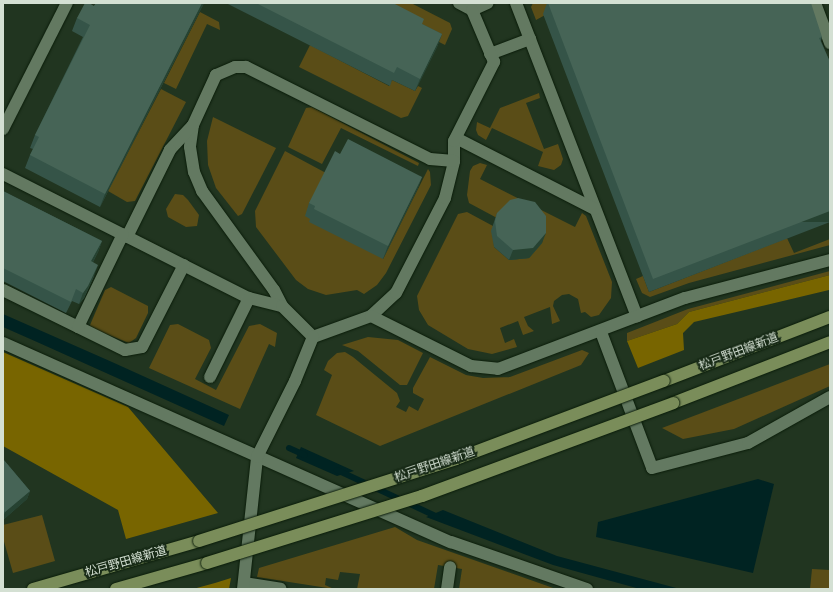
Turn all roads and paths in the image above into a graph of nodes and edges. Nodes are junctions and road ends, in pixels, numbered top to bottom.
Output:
1 (66, 3) edge
2 (459, 3) edge
3 (488, 3) edge
4 (516, 3) edge
5 (815, 3) edge
6 (472, 10) junction
7 (530, 38) junction
8 (830, 43) edge
9 (490, 54) junction
10 (193, 125) junction
11 (3, 128) edge
12 (456, 138) junction
13 (454, 161) junction
14 (3, 174) edge
15 (595, 208) junction
16 (125, 235) junction
17 (830, 260) edge
18 (184, 265) junction
19 (3, 290) edge
20 (249, 298) junction
21 (282, 306) junction
22 (371, 316) junction
23 (637, 316) junction
24 (830, 317) edge
25 (78, 327) junction
26 (601, 332) junction
27 (313, 337) junction
28 (830, 342) edge
29 (3, 343) edge
30 (210, 377) dead end
31 (830, 397) edge
32 (257, 457) junction
33 (450, 567) dead end
34 (243, 586) edge
35 (33, 589) edge
36 (116, 589) edge
37 (281, 589) edge
38 (447, 589) edge
39 (587, 589) edge

1 - 11 street
2 - 6 street
3 - 6 street
4 - 7 street
5 - 8 street
6 - 9 street
7 - 9 street
7 - 15 street
9 - 12 street
10 - 13 street
10 - 16 street
10 - 21 street
12 - 13 street
12 - 15 street
13 - 22 street
14 - 16 street
15 - 23 street
16 - 18 street
16 - 25 street
17 - 23 street
18 - 20 street
18 - 25 street
19 - 25 street
20 - 21 street
20 - 30 street
21 - 27 street
22 - 26 street
22 - 27 street
23 - 26 street
24 - 35 main road, 松戸野田線新道, bridge
26 - 31 street
27 - 32 street
28 - 36 main road, 松戸野田線新道, bridge
29 - 32 street
32 - 34 street
32 - 39 street
33 - 38 street
34 - 37 street

